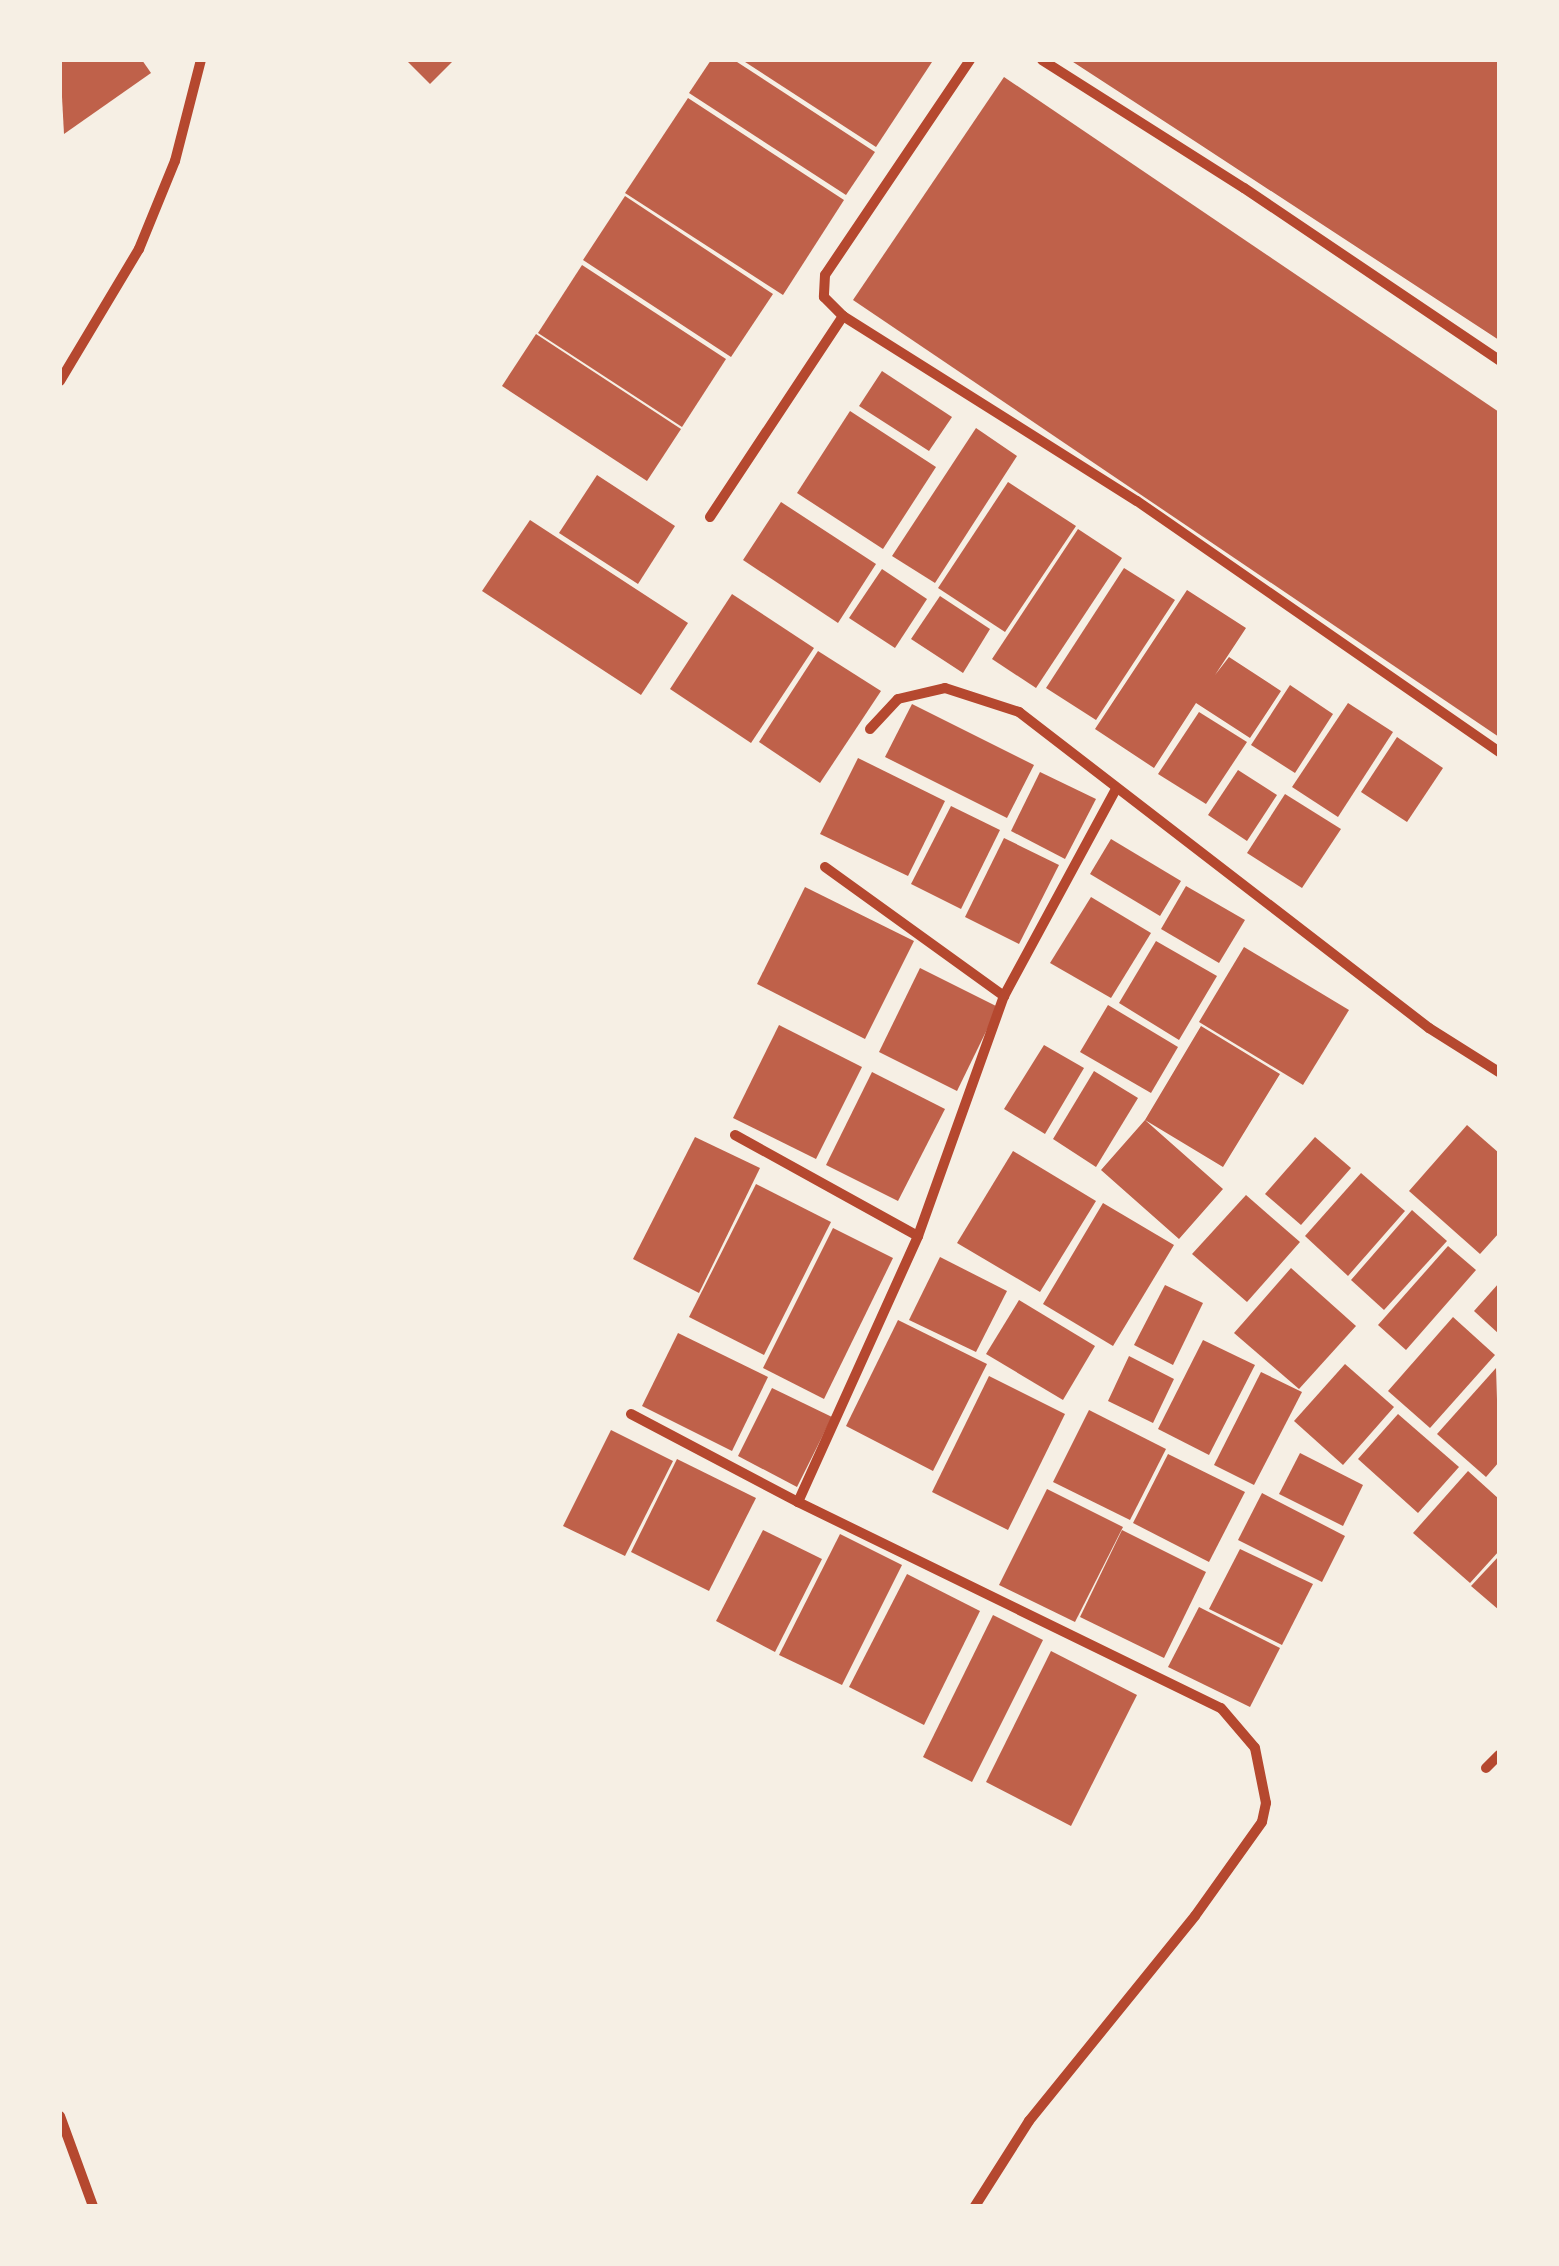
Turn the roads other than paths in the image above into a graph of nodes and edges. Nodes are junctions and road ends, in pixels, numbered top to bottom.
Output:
1 (201, 60) edge
2 (970, 60) edge
3 (1042, 60) edge
4 (844, 316) junction
5 (1499, 360) edge
6 (60, 381) edge
7 (710, 517) dead end
8 (870, 728) dead end
9 (1499, 752) edge
10 (1116, 789) junction
11 (824, 867) dead end
12 (1004, 996) junction
13 (1499, 1072) edge
14 (735, 1136) dead end
15 (918, 1236) junction
16 (631, 1414) dead end
17 (798, 1502) junction
18 (1499, 1755) edge
19 (1486, 1768) dead end
20 (60, 2116) edge
21 (93, 2206) edge
22 (975, 2206) edge

1 - 6 street
2 - 4 street
3 - 5 street
4 - 7 street
4 - 9 street
8 - 10 street
10 - 12 street
10 - 13 street
11 - 12 street
12 - 15 street
14 - 15 street
15 - 17 street
16 - 17 street
17 - 22 street
18 - 19 street
20 - 21 street

